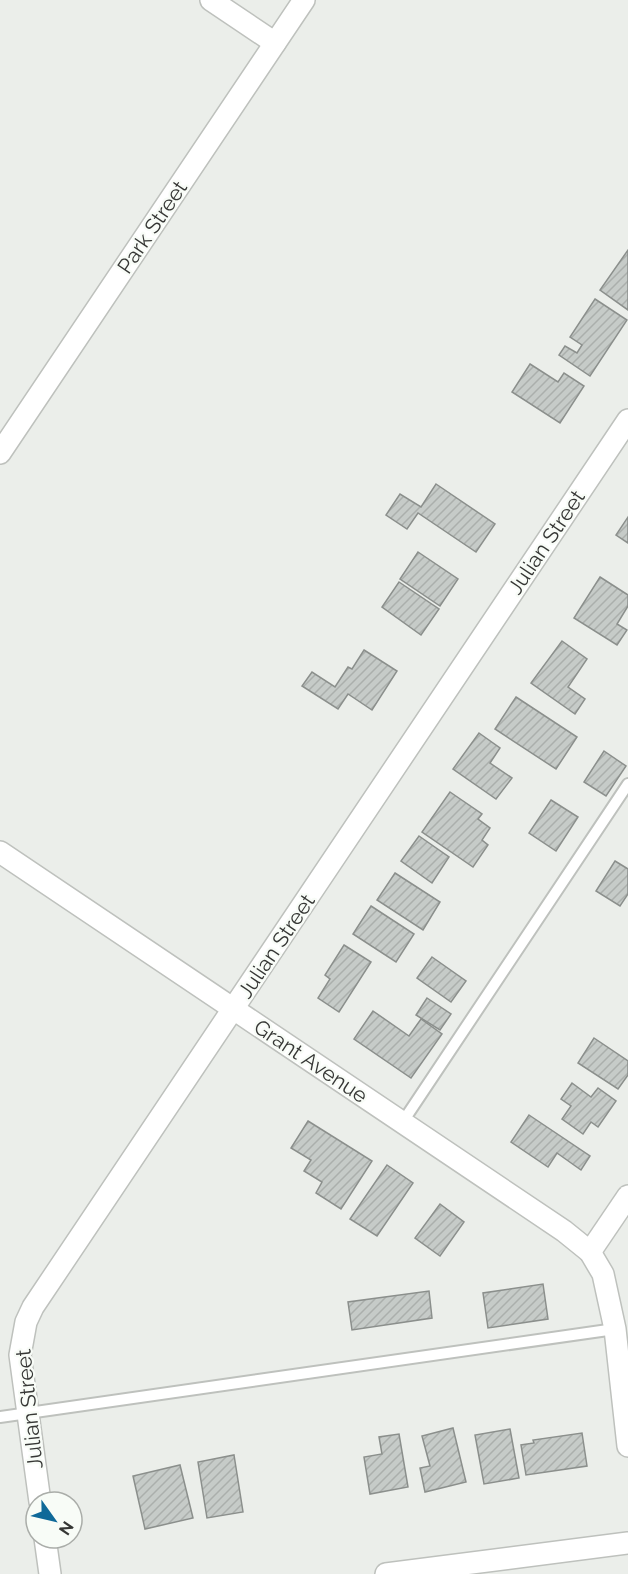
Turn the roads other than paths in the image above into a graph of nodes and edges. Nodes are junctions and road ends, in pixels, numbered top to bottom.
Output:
1 (211, 0) edge
2 (304, 0) edge
3 (275, 43) junction
4 (628, 420) edge
5 (0, 453) edge
6 (628, 784) edge
7 (0, 852) edge
8 (234, 1009) junction
9 (402, 1123) junction
10 (628, 1196) edge
11 (590, 1252) junction
12 (622, 1328) edge
13 (26, 1413) junction
14 (0, 1417) edge
15 (628, 1446) edge
16 (37, 1490) edge
17 (628, 1543) edge
18 (47, 1550) edge
19 (50, 1574) edge
20 (386, 1574) edge

1 - 3 street
2 - 3 street, Park Street
3 - 5 street, Park Street
4 - 8 street, Julian Street
6 - 9 lane
7 - 8 street, Grant Avenue
8 - 9 street, Grant Avenue
8 - 13 street, Julian Street
9 - 11 street, Grant Avenue
10 - 11 street
11 - 12 street
12 - 13 lane
12 - 15 street
13 - 14 lane
13 - 16 street, Julian Street
17 - 20 street
18 - 19 street

